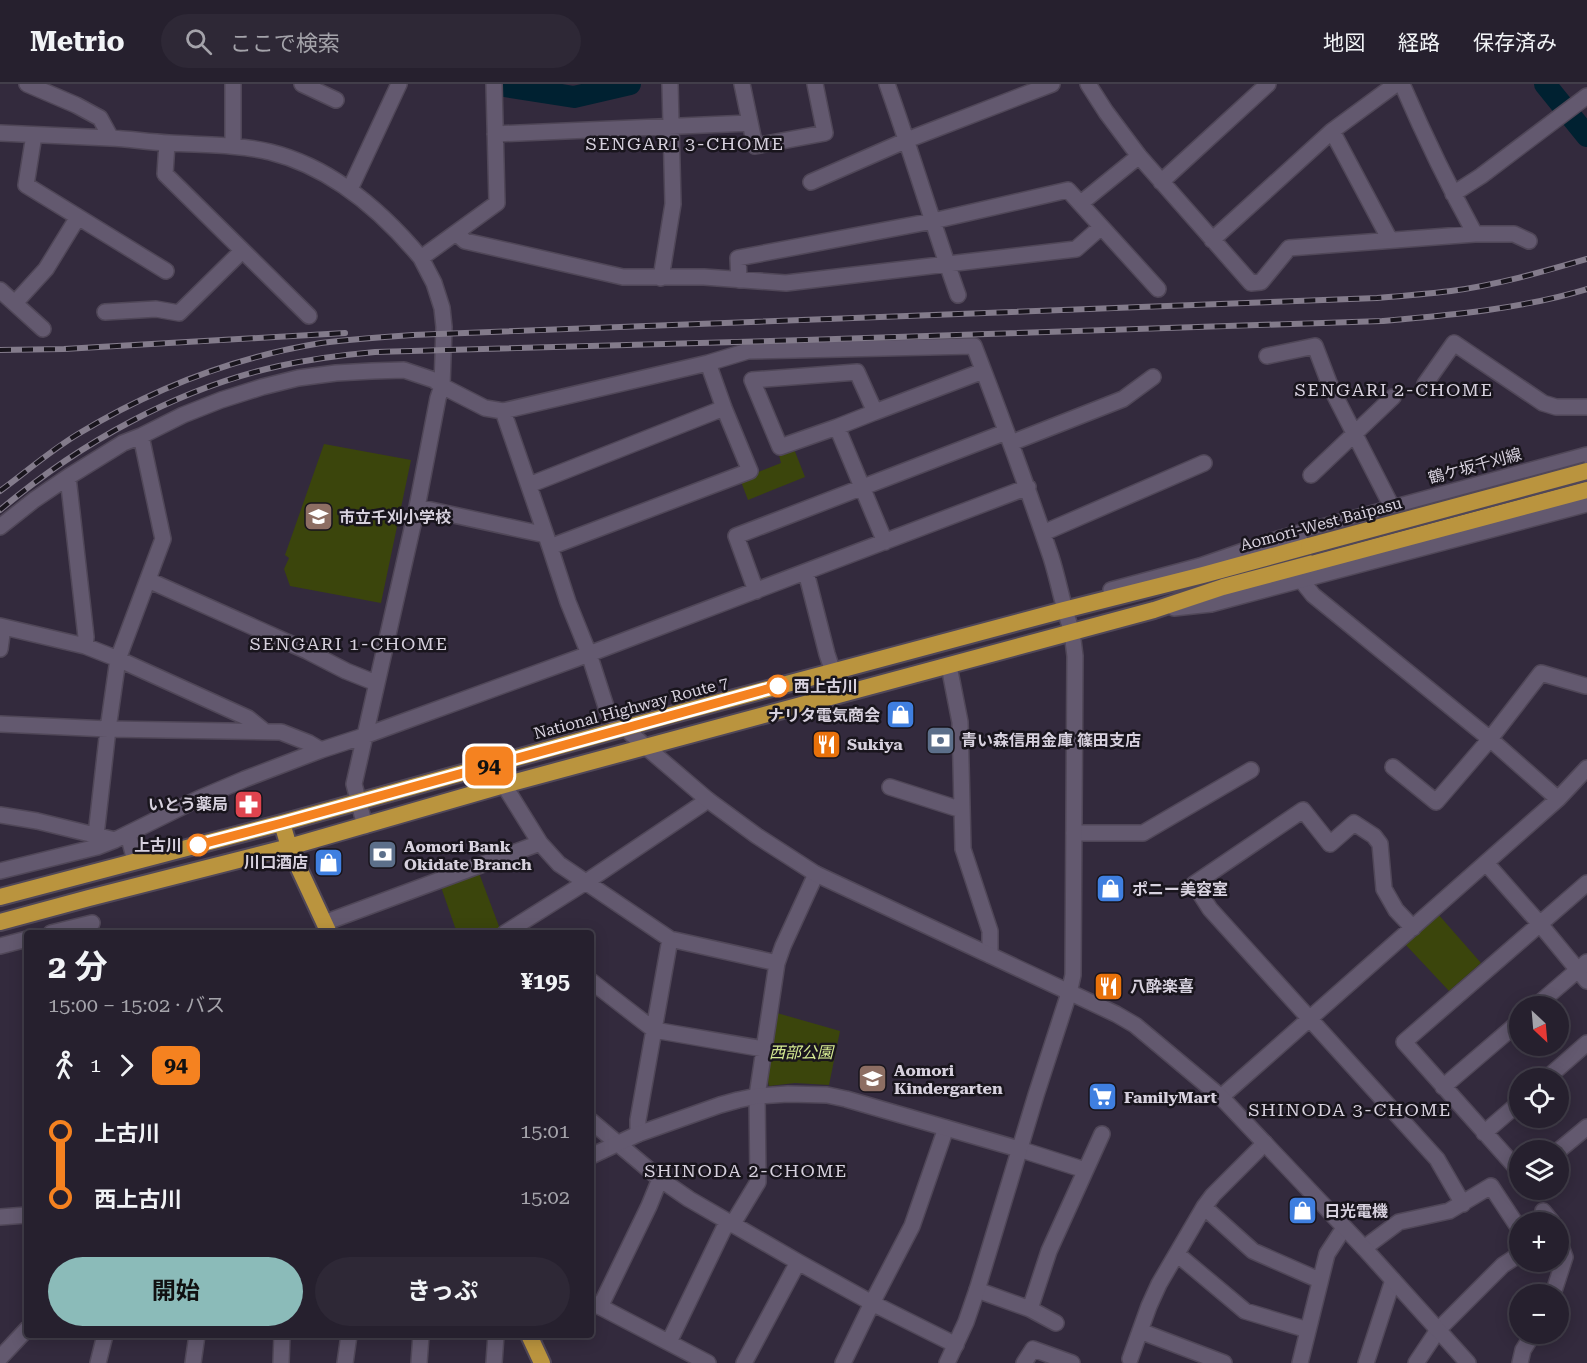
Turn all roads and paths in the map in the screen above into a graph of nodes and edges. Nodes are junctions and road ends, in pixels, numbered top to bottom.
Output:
1 (27, 84) edge
2 (233, 84) edge
3 (302, 84) edge
4 (399, 84) edge
5 (494, 84) edge
6 (670, 84) edge
7 (742, 84) edge
8 (815, 84) edge
9 (887, 84) edge
10 (1052, 84) edge
11 (1088, 84) edge
12 (1268, 84) edge
13 (1395, 84) edge
14 (1402, 84) edge
15 (1584, 99) edge
16 (336, 100) dead end
17 (750, 123) junction
18 (672, 126) junction
19 (1332, 131) junction
20 (0, 134) edge
21 (495, 134) junction
22 (34, 135) junction
23 (111, 138) junction
24 (907, 140) junction
25 (167, 143) junction
26 (233, 147) junction
27 (1138, 156) junction
28 (812, 182) dead end
29 (1161, 182) junction
30 (350, 189) junction
31 (1453, 194) junction
32 (1081, 203) junction
33 (78, 217) junction
34 (933, 221) junction
35 (1101, 227) junction
36 (456, 233) junction
37 (1475, 234) junction
38 (1212, 240) junction
39 (1390, 240) junction
40 (1529, 241) dead end
41 (242, 251) junction
42 (421, 258) junction
43 (947, 263) junction
44 (166, 271) dead end
45 (661, 278) junction
46 (739, 280) junction
47 (1158, 289) dead end
48 (0, 290) edge
49 (958, 295) dead end
50 (15, 303) junction
51 (105, 312) dead end
52 (309, 316) dead end
53 (44, 329) dead end
54 (1267, 356) dead end
55 (708, 363) junction
56 (983, 371) junction
57 (1153, 376) dead end
58 (1425, 384) dead end
59 (442, 386) junction
60 (1393, 397) dead end
61 (1587, 407) edge
62 (724, 408) junction
63 (503, 411) junction
64 (875, 412) junction
65 (837, 427) junction
66 (1355, 434) junction
67 (141, 436) junction
68 (1008, 438) junction
69 (1584, 461) edge
70 (1204, 463) dead end
71 (1311, 475) dead end
72 (68, 477) junction
73 (529, 484) junction
74 (862, 487) junction
75 (1028, 488) junction
76 (1587, 489) edge
77 (1587, 504) edge
78 (417, 507) junction
79 (1392, 507) junction
80 (0, 527) edge
81 (1043, 533) junction
82 (548, 541) junction
83 (885, 542) junction
84 (806, 572) junction
85 (148, 580) junction
86 (1301, 580) junction
87 (756, 591) junction
88 (1064, 609) junction
89 (1154, 610) junction
90 (1, 627) edge
91 (1072, 632) junction
92 (85, 646) junction
93 (0, 649) edge
94 (589, 654) junction
95 (118, 659) junction
96 (949, 666) junction
97 (833, 672) junction
98 (376, 683) junction
99 (1586, 686) edge
100 (0, 724) edge
101 (624, 728) junction
102 (108, 729) junction
103 (263, 730) junction
104 (364, 736) junction
105 (1490, 739) junction
106 (646, 747) junction
107 (321, 750) junction
108 (1393, 767) dead end
109 (1587, 768) edge
110 (1251, 770) dead end
111 (504, 785) junction
112 (890, 787) dead end
113 (1558, 799) junction
114 (708, 800) junction
115 (358, 802) junction
116 (962, 810) junction
117 (0, 815) edge
118 (282, 823) junction
119 (365, 826) junction
120 (1074, 833) junction
121 (96, 835) junction
122 (121, 837) junction
123 (540, 843) junction
124 (289, 847) junction
125 (135, 861) junction
126 (1485, 863) junction
127 (0, 871) edge
128 (816, 874) junction
129 (586, 882) junction
130 (1587, 883) edge
131 (0, 897) edge
132 (81, 900) junction
133 (0, 922) edge
134 (1539, 923) junction
135 (93, 928) edge
136 (327, 928) edge
137 (1413, 928) junction
138 (524, 929) edge
139 (76, 930) edge
140 (670, 939) junction
141 (24, 940) edge
142 (0, 946) edge
143 (990, 955) junction
144 (777, 963) junction
145 (1584, 971) edge
146 (594, 983) edge
147 (1069, 993) junction
148 (1550, 996) edge
149 (1309, 1018) junction
150 (654, 1030) junction
151 (1509, 1030) edge
152 (1587, 1043) edge
153 (764, 1048) junction
154 (1558, 1068) edge
155 (1443, 1087) junction
156 (757, 1096) junction
157 (1221, 1097) junction
158 (1509, 1111) edge
159 (594, 1124) edge
160 (1587, 1127) edge
161 (946, 1128) junction
162 (1484, 1133) junction
163 (638, 1134) junction
164 (1102, 1134) dead end
165 (1569, 1142) edge
166 (1265, 1143) junction
167 (617, 1144) junction
168 (1019, 1149) junction
169 (594, 1155) edge
170 (1509, 1160) edge
171 (1085, 1170) junction
172 (660, 1179) junction
173 (1462, 1204) junction
174 (1204, 1207) junction
175 (1509, 1213) edge
176 (24, 1215) edge
177 (0, 1217) edge
178 (729, 1223) junction
179 (1344, 1228) junction
180 (1364, 1248) junction
181 (1177, 1254) junction
182 (1509, 1261) edge
183 (798, 1262) junction
184 (1319, 1280) junction
185 (1393, 1280) junction
186 (977, 1290) junction
187 (872, 1303) junction
188 (595, 1305) edge
189 (1030, 1310) junction
190 (1056, 1323) dead end
191 (1308, 1330) junction
192 (1438, 1330) junction
193 (1140, 1331) junction
194 (24, 1333) edge
195 (104, 1338) edge
196 (197, 1338) edge
197 (282, 1338) edge
198 (349, 1338) edge
199 (421, 1338) edge
200 (496, 1338) edge
201 (530, 1338) edge
202 (669, 1342) junction
203 (1527, 1344) edge
204 (956, 1345) junction
205 (6, 1358) edge
206 (1131, 1359) dead end
207 (98, 1363) edge
208 (193, 1363) edge
209 (281, 1363) edge
210 (345, 1363) edge
211 (419, 1363) edge
212 (494, 1363) edge
213 (542, 1363) edge
214 (708, 1363) edge
215 (744, 1363) edge
216 (843, 1363) edge
217 (947, 1363) edge
218 (1024, 1363) edge
219 (1072, 1363) edge
220 (1224, 1363) edge
221 (1300, 1363) edge
222 (1366, 1363) edge
223 (1416, 1363) edge
224 (1468, 1363) edge
225 (1520, 1363) edge

1 - 23 street
2 - 26 street
3 - 16 street
4 - 30 street
5 - 21 street
6 - 18 street
7 - 17 street
8 - 17 street
9 - 24 street
10 - 24 street
11 - 27 street
12 - 29 street
13 - 19 street
14 - 31 street
15 - 31 street
17 - 18 street
18 - 21 street
18 - 45 street
19 - 38 street
19 - 39 street
20 - 22 street
21 - 36 street
22 - 23 street
22 - 33 street
23 - 25 street
24 - 28 street
24 - 34 street
25 - 26 street
25 - 41 street
26 - 30 street
27 - 29 street
27 - 32 street
29 - 38 street
30 - 42 street
31 - 37 street
32 - 34 street
32 - 35 street
33 - 44 street
33 - 50 street
34 - 43 street
34 - 46 street
35 - 43 street
35 - 47 street
36 - 42 street
36 - 45 street
37 - 39 street
37 - 40 street
38 - 39 street
41 - 51 street
41 - 52 street
42 - 59 street
43 - 46 street
43 - 49 street
45 - 46 street
48 - 50 street
50 - 53 street
54 - 66 street
55 - 56 street
55 - 62 street
55 - 63 street
56 - 64 street
56 - 68 street
57 - 68 street
58 - 61 street
59 - 63 street
59 - 67 street
59 - 78 street
60 - 66 street
62 - 73 street
62 - 82 street
63 - 73 street
64 - 65 street
64 - 65 street
65 - 74 street
66 - 71 street
66 - 79 street
67 - 72 street
67 - 85 street
68 - 74 street
68 - 75 street
69 - 76 street
69 - 79 street, 鶴ケ坂千刈線
69 - 88 highway, Aomori-West Baipasu, bridge
70 - 81 street
72 - 80 street
72 - 92 street
73 - 82 street
74 - 83 street
74 - 87 street
75 - 81 street
75 - 83 street
76 - 89 highway
77 - 86 street
78 - 82 street
78 - 98 street
79 - 88 street, 鶴ケ坂千刈線
81 - 88 street
82 - 94 street
83 - 84 street
84 - 87 street
84 - 97 street
85 - 95 street
85 - 98 street
86 - 89 street
86 - 105 street
87 - 94 street
88 - 91 street
88 - 97 highway, National Highway Route 7
89 - 91 highway
90 - 92 street
90 - 93 street
91 - 96 highway
91 - 120 street
92 - 95 street
94 - 101 street
94 - 104 street
95 - 102 street
95 - 103 street
96 - 106 highway
96 - 116 street
97 - 101 highway, National Highway Route 7
98 - 104 street
99 - 105 street
100 - 102 street
101 - 106 street
101 - 115 highway, National Highway Route 7
102 - 103 street
102 - 121 street
103 - 107 street
104 - 107 street
104 - 115 street
105 - 108 street
105 - 113 street
106 - 111 highway
106 - 114 street
107 - 122 street
109 - 113 street
110 - 120 street
111 - 119 highway
111 - 123 street
112 - 116 street
113 - 126 street
114 - 128 street
114 - 129 street
115 - 118 highway, National Highway Route 7
115 - 119 street
116 - 143 street
117 - 121 street
118 - 124 highway
118 - 125 highway, National Highway Route 7
119 - 124 highway
120 - 147 street
121 - 122 street
122 - 125 street
122 - 127 street
123 - 129 street
123 - 136 street
124 - 132 highway
124 - 136 highway
125 - 131 highway, National Highway Route 7
126 - 134 street
126 - 137 street
128 - 143 street
128 - 144 street
129 - 138 street
129 - 140 street
130 - 134 street
132 - 133 highway
132 - 135 street
134 - 145 street
134 - 155 street
135 - 139 street
137 - 149 street
137 - 149 street
140 - 144 street
140 - 150 street
141 - 142 street
143 - 147 street
144 - 153 street
145 - 148 street
146 - 150 street
147 - 157 street
147 - 168 street
149 - 157 street
149 - 173 street
150 - 153 street
150 - 163 street
151 - 155 street
152 - 154 street
153 - 156 street
155 - 162 street
156 - 161 street
156 - 163 street
156 - 178 street
157 - 166 street
158 - 162 street
159 - 167 street
160 - 165 street
161 - 168 street
161 - 187 street
162 - 170 street
163 - 167 street
164 - 171 street
166 - 174 street
166 - 179 street
167 - 169 street
167 - 172 street
168 - 171 street
168 - 186 street
171 - 189 street
172 - 178 street
172 - 188 street
173 - 175 street
173 - 180 street
174 - 181 street
174 - 184 street
176 - 177 street
178 - 183 street
178 - 202 street
179 - 180 street
179 - 184 street
180 - 185 street
181 - 191 street
181 - 193 street
182 - 192 street
183 - 187 street
183 - 215 street
184 - 191 street
185 - 192 street
185 - 222 street
186 - 189 street
186 - 204 street
187 - 204 street
187 - 216 street
188 - 202 street
189 - 190 street
191 - 221 street
192 - 223 street
192 - 224 street
193 - 206 street
193 - 220 street
194 - 205 street
195 - 207 street
196 - 208 street
197 - 209 street
198 - 210 street
199 - 211 street
200 - 212 street
201 - 213 highway
202 - 214 street
203 - 225 street
204 - 217 street
218 - 219 street

